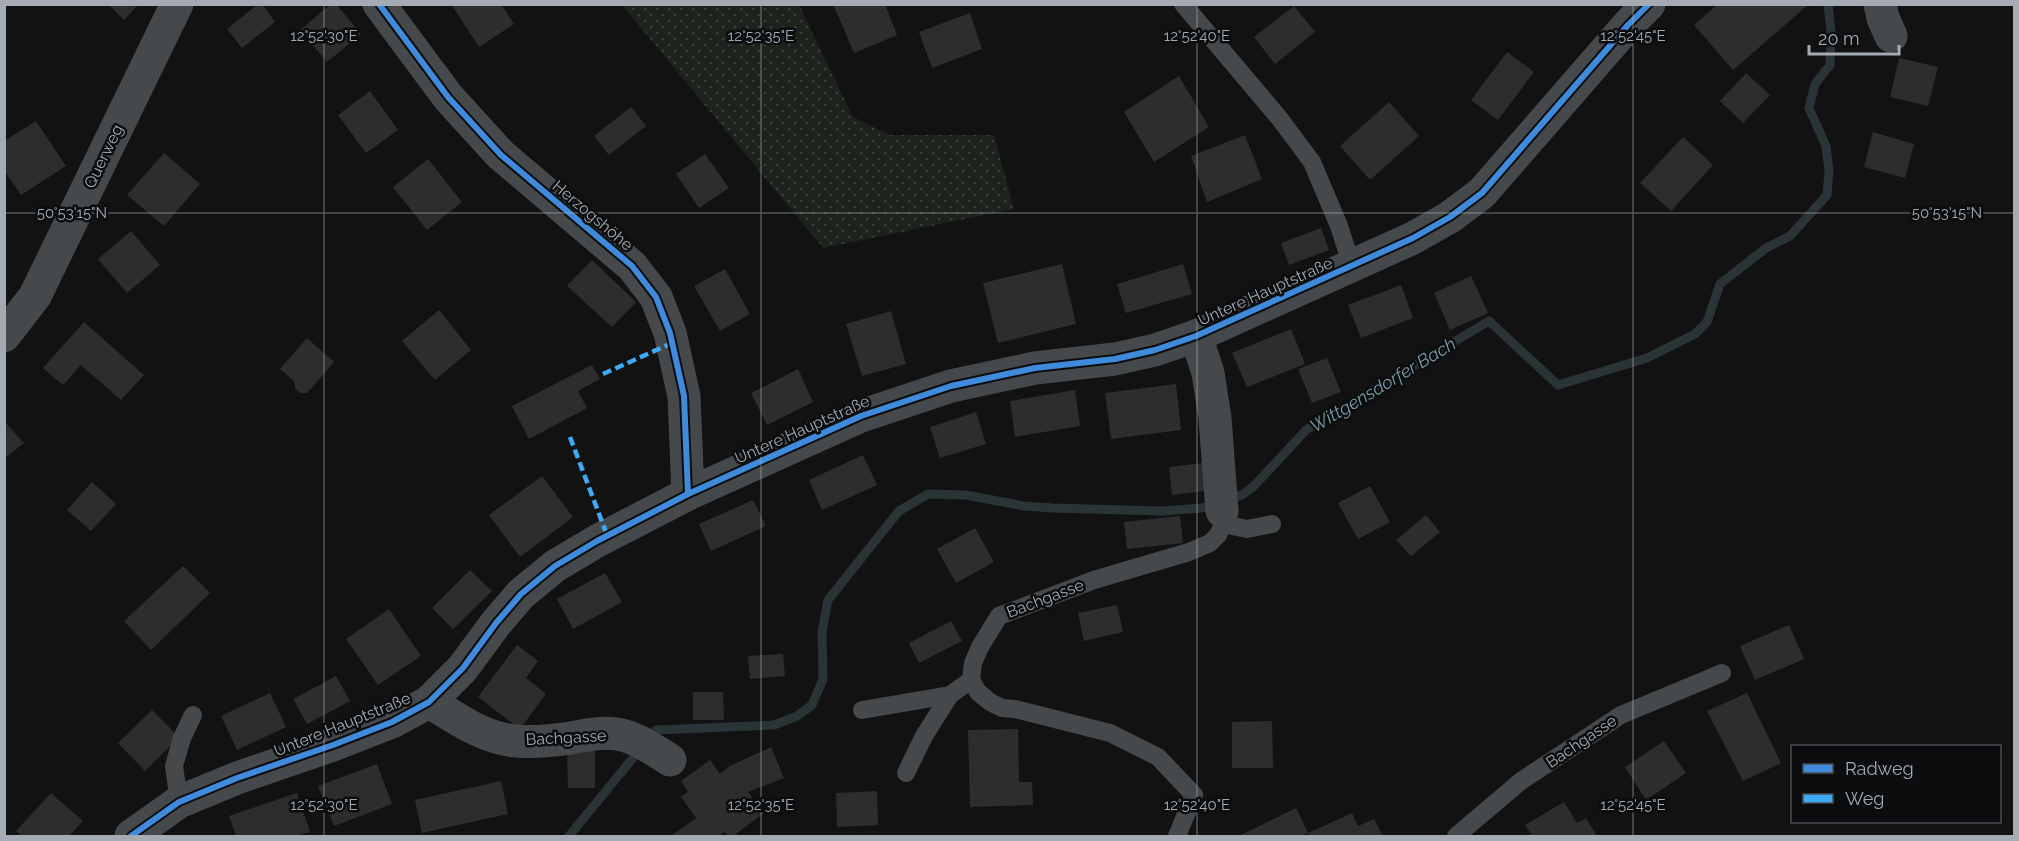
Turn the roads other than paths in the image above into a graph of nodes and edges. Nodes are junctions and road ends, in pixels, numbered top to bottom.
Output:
1 (177, 4) edge
2 (379, 4) edge
3 (1183, 4) edge
4 (1649, 4) edge
5 (1880, 4) edge
6 (1892, 36) dead end
7 (1352, 266) junction
8 (4, 336) edge
9 (1196, 336) junction
10 (687, 494) junction
11 (1222, 510) junction
12 (1272, 524) dead end
13 (1722, 673) dead end
14 (971, 680) junction
15 (950, 695) junction
16 (429, 702) junction
17 (862, 710) dead end
18 (193, 715) dead end
19 (652, 750) dead end
20 (906, 773) dead end
21 (179, 802) junction
22 (131, 837) edge
23 (1177, 837) edge
24 (1456, 837) edge

1 - 8 street, Querweg
2 - 10 street, Herzogshöhe
3 - 7 lane
4 - 7 street, Untere Hauptstraße
5 - 6 street
7 - 9 street, Untere Hauptstraße
9 - 10 street, Untere Hauptstraße
9 - 11 street
10 - 16 street, Untere Hauptstraße
11 - 12 lane
11 - 14 lane, Bachgasse
13 - 24 lane, Bachgasse
14 - 15 lane
14 - 23 lane
15 - 17 lane
15 - 20 lane
16 - 19 street, Bachgasse
16 - 21 street, Untere Hauptstraße
18 - 21 lane
21 - 22 street, Untere Hauptstraße

